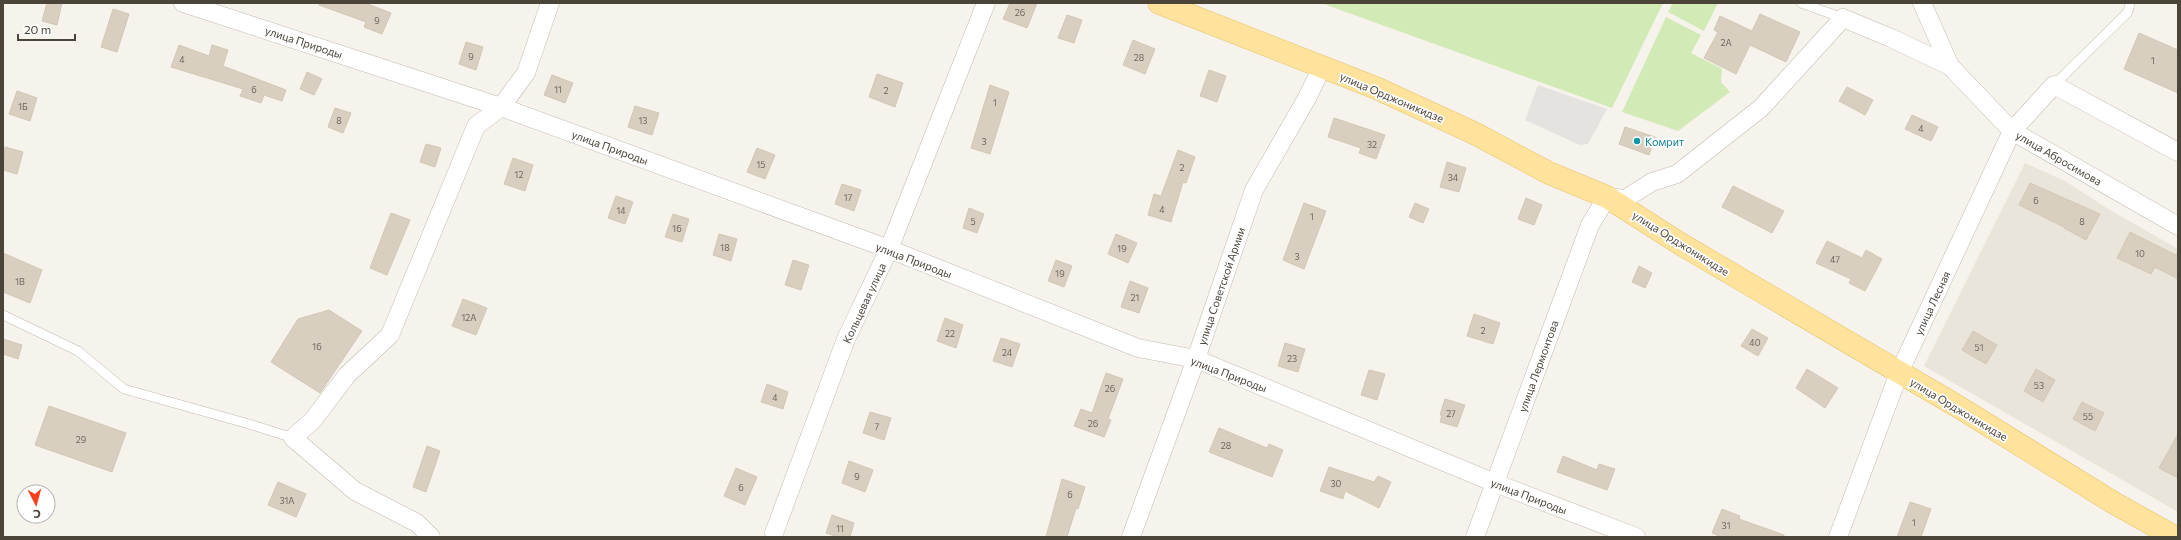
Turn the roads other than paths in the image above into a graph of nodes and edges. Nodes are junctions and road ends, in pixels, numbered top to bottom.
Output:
1 (183, 3) edge
2 (550, 3) edge
3 (986, 3) edge
4 (1159, 3) edge
5 (1801, 3) edge
6 (1922, 3) edge
7 (2130, 3) edge
8 (1843, 18) junction
9 (1950, 66) junction
10 (1322, 67) junction
11 (2054, 85) junction
12 (501, 107) junction
13 (2012, 131) junction
14 (2178, 152) edge
15 (1607, 197) junction
16 (2178, 226) edge
17 (889, 249) junction
18 (3, 315) edge
19 (1196, 359) junction
20 (1899, 373) junction
21 (293, 438) junction
22 (1494, 483) junction
23 (773, 535) edge
24 (431, 537) edge
25 (1131, 537) edge
26 (1474, 537) edge
27 (1636, 537) edge
28 (1838, 537) edge
29 (2175, 537) edge

1 - 12 street, улица Природы
2 - 12 street
3 - 17 street, Кольцевая улица
4 - 10 main road, улица Орджоникидзе
5 - 8 lane
6 - 9 street
7 - 11 lane
8 - 9 street, улица Абросимова
8 - 15 street
9 - 13 street, улица Абросимова
10 - 15 main road, улица Орджоникидзе
10 - 19 street, улица Советской Армии
11 - 13 street, улица Лесная
11 - 14 street
12 - 17 street, улица Природы
12 - 21 street
13 - 16 street, улица Абросимова
13 - 20 street, улица Лесная
15 - 20 main road, улица Орджоникидзе
15 - 22 street, улица Лермонтова
17 - 19 street, улица Природы
17 - 23 street, Кольцевая улица
18 - 21 lane
19 - 22 street, улица Природы
19 - 25 street, улица Советской Армии
20 - 28 street, улица Лесная
20 - 29 main road, улица Орджоникидзе
21 - 24 street
22 - 26 street, улица Лермонтова
22 - 27 street, улица Природы

